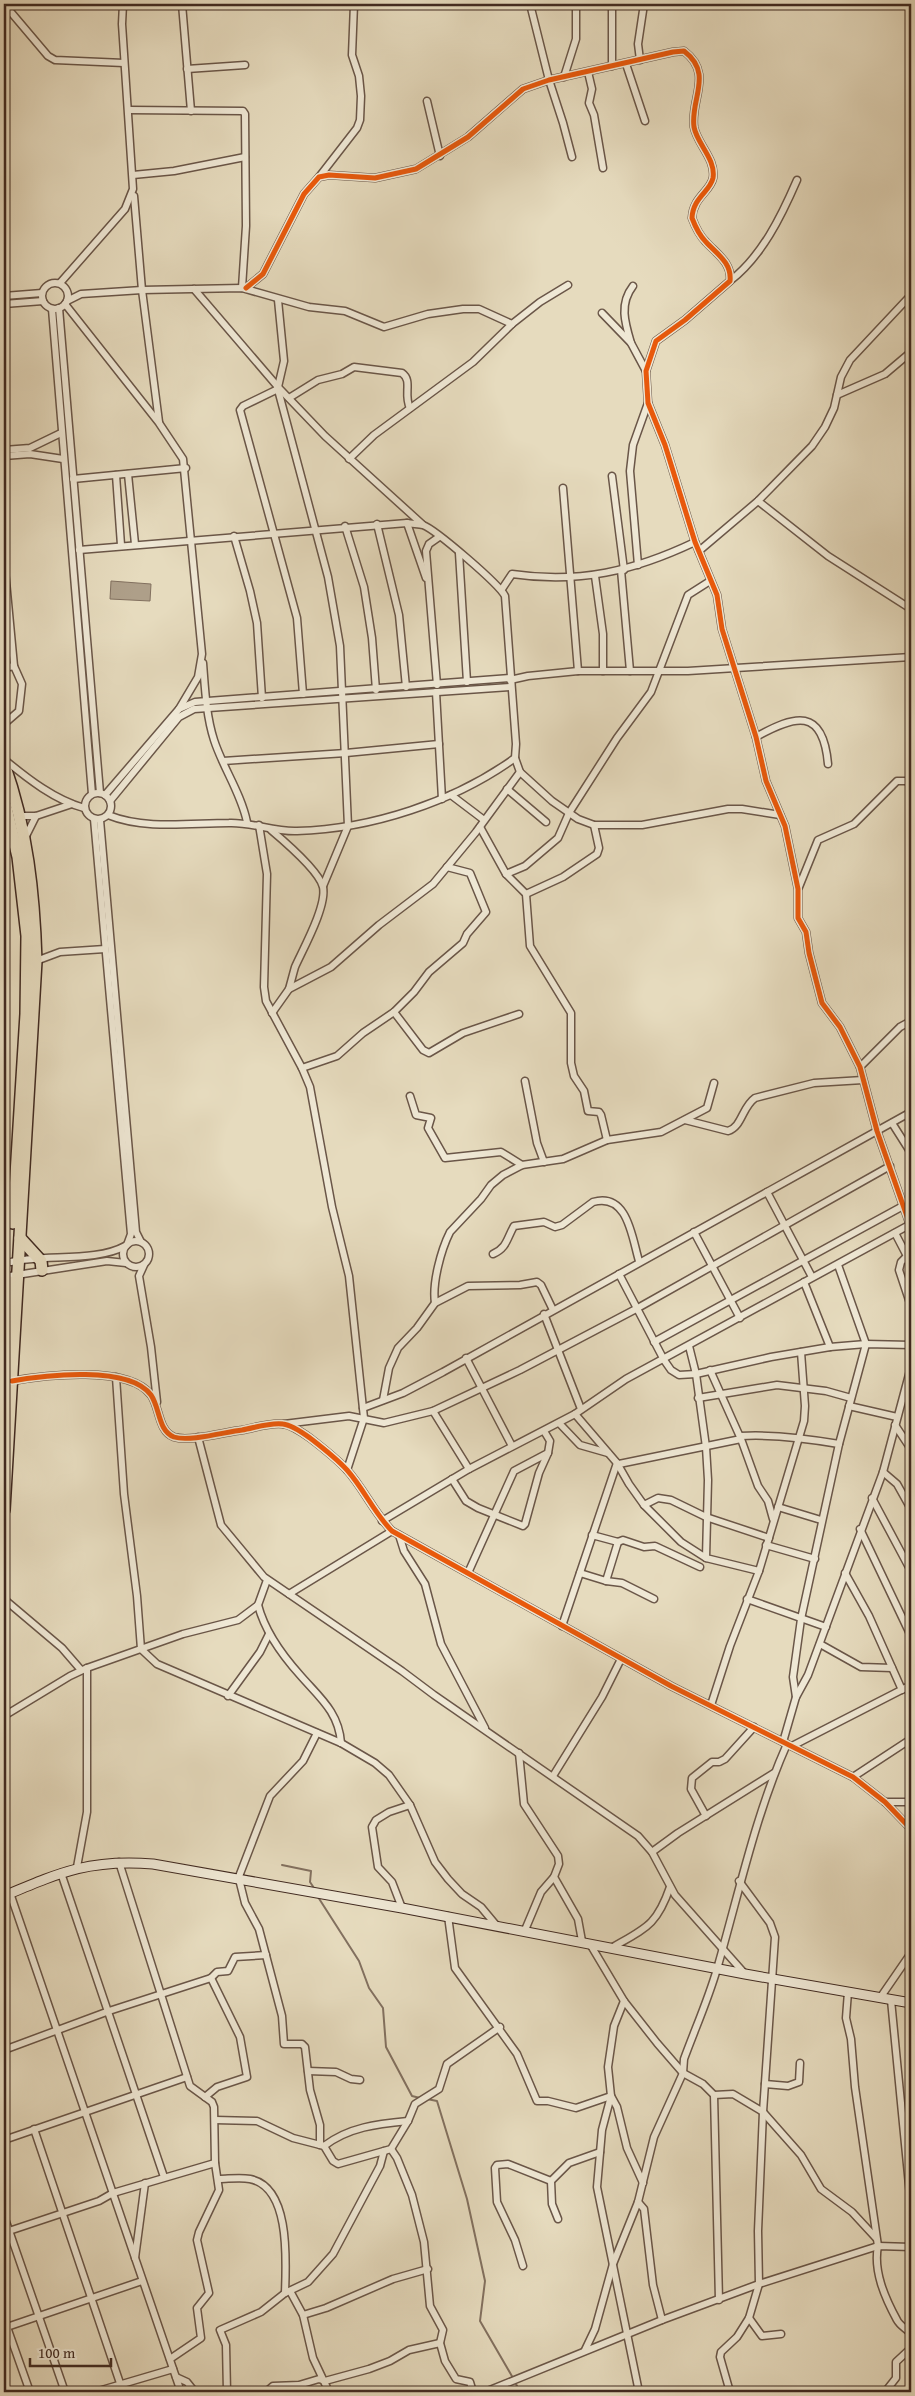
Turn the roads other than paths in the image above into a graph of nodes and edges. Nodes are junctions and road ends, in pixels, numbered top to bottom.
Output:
1 (4, 4) edge
2 (124, 4) edge
3 (182, 4) edge
4 (354, 4) edge
5 (530, 4) edge
6 (576, 4) edge
7 (612, 4) edge
8 (644, 4) edge
9 (11, 7) edge
10 (640, 60) junction
11 (124, 63) junction
12 (626, 64) junction
13 (244, 65) dead end
14 (612, 66) junction
15 (187, 68) junction
16 (588, 72) junction
17 (564, 77) junction
18 (548, 80) junction
19 (427, 101) dead end
20 (129, 110) junction
21 (192, 111) junction
22 (645, 121) dead end
23 (440, 156) junction
24 (245, 157) junction
25 (572, 157) dead end
26 (603, 168) dead end
27 (134, 175) junction
28 (319, 177) junction
29 (796, 180) dead end
30 (134, 189) junction
31 (730, 281) junction
32 (568, 284) dead end
33 (62, 285) junction
34 (632, 286) dead end
35 (244, 288) junction
36 (194, 289) junction
37 (142, 290) junction
38 (42, 293) junction
39 (81, 294) junction
40 (911, 295) edge
41 (4, 296) edge
42 (278, 300) junction
43 (43, 301) junction
44 (66, 302) junction
45 (4, 304) edge
46 (56, 308) junction
47 (602, 313) dead end
48 (512, 324) junction
49 (631, 343) junction
50 (911, 352) edge
51 (646, 372) junction
52 (278, 388) junction
53 (837, 395) junction
54 (289, 398) junction
55 (648, 403) junction
56 (410, 408) junction
57 (159, 423) junction
58 (61, 433) junction
59 (4, 450) edge
60 (4, 456) edge
61 (63, 459) junction
62 (349, 459) junction
63 (186, 468) junction
64 (128, 474) junction
65 (116, 475) junction
66 (612, 476) dead end
67 (73, 478) junction
68 (563, 488) dead end
69 (758, 501) junction
70 (408, 523) junction
71 (377, 524) junction
72 (344, 526) junction
73 (424, 526) junction
74 (314, 529) junction
75 (274, 532) junction
76 (234, 536) junction
77 (439, 537) junction
78 (192, 539) junction
79 (694, 542) junction
80 (135, 544) junction
81 (121, 545) junction
82 (79, 550) junction
83 (699, 551) junction
84 (459, 553) junction
85 (4, 560) edge
86 (638, 565) junction
87 (622, 570) junction
88 (595, 576) junction
89 (426, 578) junction
90 (572, 578) junction
91 (710, 581) junction
92 (502, 589) junction
93 (911, 609) edge
94 (202, 654) junction
95 (911, 657) edge
96 (14, 666) junction
97 (734, 667) junction
98 (4, 668) edge
99 (578, 670) junction
100 (603, 671) junction
101 (630, 671) junction
102 (659, 671) junction
103 (480, 681) junction
104 (467, 682) junction
105 (510, 682) junction
106 (406, 687) junction
107 (450, 687) junction
108 (437, 688) junction
109 (481, 689) junction
110 (376, 690) junction
111 (420, 690) junction
112 (392, 692) junction
113 (303, 694) junction
114 (354, 694) junction
115 (343, 695) junction
116 (314, 697) junction
117 (262, 698) junction
118 (287, 699) junction
119 (273, 700) junction
120 (246, 702) junction
121 (207, 705) junction
122 (179, 709) junction
123 (4, 724) edge
124 (756, 737) junction
125 (439, 744) junction
126 (346, 753) junction
127 (515, 758) junction
128 (4, 759) edge
129 (223, 761) junction
130 (4, 764) edge
131 (828, 764) dead end
132 (520, 772) junction
133 (23, 775) junction
134 (8, 777) junction
135 (911, 785) edge
136 (507, 789) junction
137 (92, 794) junction
138 (103, 794) junction
139 (451, 795) junction
140 (4, 798) edge
141 (442, 799) junction
142 (110, 801) junction
143 (72, 804) junction
144 (84, 808) junction
145 (569, 813) junction
146 (108, 815) junction
147 (780, 815) junction
148 (19, 816) junction
149 (36, 816) junction
150 (97, 819) junction
151 (484, 820) junction
152 (247, 822) junction
153 (546, 822) dead end
154 (259, 825) junction
155 (594, 825) junction
156 (348, 826) junction
157 (480, 827) junction
158 (271, 829) junction
159 (24, 840) junction
160 (447, 867) junction
161 (506, 874) junction
162 (323, 886) junction
163 (798, 889) junction
164 (526, 894) junction
165 (105, 949) junction
166 (36, 961) junction
167 (289, 989) junction
168 (394, 1012) junction
169 (272, 1013) junction
170 (519, 1014) dead end
171 (911, 1020) edge
172 (860, 1067) junction
173 (302, 1068) junction
174 (526, 1080) dead end
175 (863, 1080) junction
176 (714, 1083) dead end
177 (410, 1096) dead end
178 (911, 1112) edge
179 (685, 1120) junction
180 (892, 1123) junction
181 (876, 1131) junction
182 (607, 1140) junction
183 (911, 1153) edge
184 (544, 1162) junction
185 (522, 1165) junction
186 (890, 1166) junction
187 (767, 1192) junction
188 (903, 1206) junction
189 (785, 1225) junction
190 (910, 1225) edge
191 (694, 1232) junction
192 (895, 1233) junction
193 (20, 1238) junction
194 (141, 1242) junction
195 (126, 1245) junction
196 (493, 1254) dead end
197 (909, 1256) edge
198 (38, 1258) junction
199 (804, 1259) junction
200 (14, 1261) junction
201 (639, 1261) junction
202 (144, 1264) junction
203 (129, 1265) junction
204 (838, 1265) junction
205 (712, 1266) junction
206 (42, 1270) junction
207 (618, 1274) junction
208 (14, 1276) junction
209 (139, 1276) junction
210 (812, 1277) junction
211 (804, 1282) junction
212 (730, 1300) junction
213 (434, 1303) junction
214 (911, 1306) edge
215 (636, 1309) junction
216 (553, 1310) junction
217 (544, 1314) junction
218 (740, 1318) junction
219 (911, 1337) edge
220 (654, 1342) junction
221 (866, 1344) junction
222 (689, 1346) junction
223 (911, 1346) edge
224 (830, 1347) junction
225 (559, 1349) junction
226 (801, 1352) junction
227 (466, 1358) junction
228 (664, 1360) junction
229 (911, 1367) edge
230 (710, 1370) junction
231 (4, 1372) edge
232 (696, 1374) junction
233 (116, 1377) junction
234 (12, 1381) junction
235 (906, 1384) junction
236 (482, 1388) junction
237 (803, 1388) junction
238 (911, 1393) edge
239 (720, 1394) junction
240 (698, 1398) junction
241 (851, 1398) junction
242 (383, 1400) junction
243 (849, 1406) junction
244 (363, 1408) junction
245 (581, 1409) junction
246 (158, 1411) junction
247 (433, 1411) junction
248 (575, 1414) junction
249 (897, 1417) junction
250 (364, 1418) junction
251 (559, 1423) junction
252 (283, 1424) junction
253 (896, 1425) junction
254 (544, 1430) junction
255 (198, 1437) junction
256 (800, 1437) junction
257 (741, 1438) junction
258 (839, 1444) junction
259 (512, 1446) junction
260 (706, 1447) junction
261 (911, 1449) edge
262 (548, 1453) junction
263 (608, 1453) junction
264 (618, 1464) junction
265 (469, 1469) junction
266 (348, 1470) junction
267 (883, 1472) junction
268 (452, 1480) junction
269 (872, 1498) junction
270 (644, 1505) junction
271 (778, 1507) junction
272 (911, 1509) edge
273 (4, 1510) edge
274 (493, 1515) junction
275 (706, 1517) junction
276 (821, 1520) junction
277 (382, 1521) junction
278 (773, 1523) junction
279 (860, 1529) junction
280 (395, 1533) junction
281 (592, 1535) junction
282 (769, 1538) junction
283 (618, 1542) junction
284 (766, 1546) junction
285 (706, 1558) junction
286 (815, 1559) junction
287 (700, 1567) dead end
288 (758, 1571) junction
289 (911, 1571) edge
290 (468, 1573) junction
291 (580, 1573) junction
292 (846, 1573) junction
293 (267, 1580) junction
294 (606, 1581) junction
295 (289, 1594) junction
296 (4, 1599) edge
297 (654, 1599) dead end
298 (747, 1599) junction
299 (258, 1605) junction
300 (801, 1619) junction
301 (562, 1626) junction
302 (826, 1627) junction
303 (268, 1634) junction
304 (911, 1636) edge
305 (820, 1644) junction
306 (141, 1649) junction
307 (621, 1659) junction
308 (892, 1668) junction
309 (84, 1669) junction
310 (911, 1685) edge
311 (902, 1690) junction
312 (228, 1696) junction
313 (796, 1697) junction
314 (711, 1706) junction
315 (4, 1716) edge
316 (754, 1727) junction
317 (486, 1731) junction
318 (317, 1733) junction
319 (911, 1739) edge
320 (341, 1743) junction
321 (787, 1744) junction
322 (519, 1753) junction
323 (774, 1773) junction
324 (553, 1776) junction
325 (853, 1777) junction
326 (885, 1802) junction
327 (911, 1802) edge
328 (410, 1805) junction
329 (706, 1816) junction
330 (911, 1829) edge
331 (652, 1852) junction
332 (119, 1862) junction
333 (77, 1867) junction
334 (61, 1872) junction
335 (554, 1877) junction
336 (238, 1879) junction
337 (739, 1881) junction
338 (670, 1887) junction
339 (7, 1894) edge
340 (402, 1908) junction
341 (448, 1916) junction
342 (496, 1925) junction
343 (525, 1930) junction
344 (586, 1942) junction
345 (614, 1947) junction
346 (722, 1948) junction
347 (911, 1953) edge
348 (266, 1955) junction
349 (717, 1968) junction
350 (745, 1974) junction
351 (771, 1977) junction
352 (211, 1978) junction
353 (848, 1992) junction
354 (162, 1993) junction
355 (880, 1998) junction
356 (891, 2000) junction
357 (624, 2001) junction
358 (911, 2003) edge
359 (109, 2011) junction
360 (500, 2027) junction
361 (58, 2030) junction
362 (4, 2049) edge
363 (800, 2063) dead end
364 (308, 2071) junction
365 (683, 2073) junction
366 (187, 2077) junction
367 (360, 2080) dead end
368 (765, 2084) junction
369 (136, 2093) junction
370 (714, 2095) junction
371 (611, 2096) junction
372 (205, 2097) junction
373 (86, 2111) junction
374 (763, 2112) junction
375 (215, 2120) junction
376 (408, 2121) junction
377 (34, 2129) junction
378 (4, 2140) edge
379 (322, 2145) junction
380 (387, 2150) junction
381 (600, 2152) junction
382 (215, 2163) junction
383 (164, 2177) junction
384 (219, 2179) junction
385 (551, 2181) junction
386 (145, 2183) junction
387 (643, 2183) junction
388 (113, 2193) junction
389 (638, 2202) junction
390 (911, 2206) edge
391 (63, 2213) junction
392 (4, 2216) edge
393 (558, 2219) dead end
394 (10, 2234) junction
395 (4, 2240) edge
396 (877, 2242) junction
397 (911, 2247) edge
398 (134, 2259) junction
399 (614, 2264) junction
400 (522, 2266) dead end
401 (428, 2269) junction
402 (142, 2282) junction
403 (760, 2284) junction
404 (288, 2292) junction
405 (91, 2298) junction
406 (719, 2300) junction
407 (38, 2315) junction
408 (303, 2315) junction
409 (749, 2318) junction
410 (662, 2320) junction
411 (5, 2327) edge
412 (628, 2334) junction
413 (781, 2334) dead end
414 (911, 2334) edge
415 (440, 2343) junction
416 (911, 2348) edge
417 (585, 2350) junction
418 (170, 2359) junction
419 (173, 2369) junction
420 (176, 2377) junction
421 (325, 2381) junction
422 (120, 2384) junction
423 (490, 2391) edge
424 (30, 2392) edge
425 (65, 2392) edge
426 (95, 2392) edge
427 (123, 2392) edge
428 (181, 2392) edge
429 (195, 2392) edge
430 (227, 2392) edge
431 (266, 2392) edge
432 (330, 2392) edge
433 (473, 2392) edge
434 (639, 2392) edge
435 (730, 2392) edge
436 (885, 2392) edge

1 - 9 street
2 - 11 street
3 - 15 street
4 - 28 street
5 - 18 street
6 - 17 street
7 - 14 street
8 - 10 street
9 - 11 street
10 - 12 street
10 - 31 street
11 - 20 street
12 - 14 street
12 - 22 street
13 - 15 street
14 - 16 street
15 - 21 street
16 - 17 street
16 - 26 street
17 - 18 street
18 - 23 street
18 - 25 street
19 - 23 street
20 - 21 street
20 - 27 street
21 - 24 street
23 - 28 street
24 - 27 street
24 - 35 street
27 - 30 street
28 - 35 street
29 - 31 street
30 - 33 street
30 - 37 street
31 - 51 street
32 - 48 street
33 - 38 street
33 - 39 street
33 - 44 street
34 - 49 street
35 - 36 street
35 - 42 street
36 - 37 street
36 - 52 street
37 - 39 street
37 - 57 street
38 - 41 street
38 - 43 street
39 - 44 street
40 - 53 street
42 - 48 street
42 - 52 street
43 - 45 street
43 - 46 street
44 - 46 street
44 - 57 street
46 - 58 street
46 - 67 street
47 - 49 street
48 - 56 street
49 - 51 street
50 - 53 street
51 - 55 street
52 - 54 street
52 - 74 street
52 - 75 street
53 - 69 street
54 - 56 street
54 - 62 street
55 - 79 street
55 - 86 street
56 - 62 street
57 - 63 street
58 - 59 street
58 - 61 street
60 - 61 street
61 - 137 street
62 - 73 street
63 - 64 street
63 - 78 street
64 - 65 street
64 - 80 street
65 - 67 street
65 - 81 street
66 - 87 street
67 - 82 street
68 - 90 street
69 - 83 street
69 - 93 street
70 - 71 street
70 - 73 street
70 - 89 street
71 - 72 street
71 - 106 street
72 - 74 street
72 - 110 street
73 - 77 street
74 - 75 street
74 - 115 street
75 - 76 street
75 - 113 street
76 - 78 street
76 - 117 street
77 - 84 street
77 - 89 street
78 - 80 street
78 - 94 street
79 - 83 street
79 - 86 street
80 - 81 street
81 - 82 street
82 - 138 street
83 - 91 street
84 - 92 street
84 - 104 street
85 - 96 street
86 - 87 street
87 - 88 street
87 - 101 street
88 - 90 street
88 - 100 street
89 - 108 street
90 - 92 street
90 - 99 street
91 - 97 street
91 - 102 street
92 - 105 street
94 - 121 street
94 - 122 street
95 - 97 street
96 - 98 street
96 - 123 street
97 - 102 street
97 - 124 street
99 - 100 street
99 - 105 street
100 - 101 street
101 - 102 street
102 - 145 street
103 - 104 street
103 - 105 street
103 - 109 street
104 - 107 street
105 - 109 street
105 - 127 street
106 - 111 street
106 - 112 street
107 - 108 street
107 - 109 street
108 - 111 street
108 - 125 street
110 - 112 street
110 - 114 street
111 - 112 street
112 - 114 street
113 - 116 street
113 - 118 street
114 - 115 street
115 - 116 street
115 - 126 street
116 - 118 street
117 - 119 street
117 - 120 street
118 - 119 street
119 - 120 street
120 - 121 street
121 - 122 street
121 - 129 street
121 - 142 street
122 - 138 street
124 - 131 street
124 - 147 street
125 - 126 street
125 - 141 street
126 - 129 street
126 - 156 street
127 - 132 street
127 - 139 street
128 - 133 street
129 - 152 street
130 - 134 highway
132 - 136 street
132 - 145 street
133 - 134 street
133 - 143 street
134 - 148 highway
135 - 163 street
136 - 151 street
136 - 153 street
137 - 138 street
137 - 144 street
138 - 142 street
139 - 141 street
139 - 151 street
140 - 200 highway
141 - 156 street
142 - 146 street
143 - 144 street
143 - 149 street
144 - 150 street
145 - 155 street
145 - 161 street
146 - 150 street
146 - 152 street
147 - 155 street
147 - 163 street
148 - 149 street
148 - 159 highway
149 - 159 street
150 - 165 street
150 - 194 street
151 - 157 street
152 - 154 street
154 - 158 street
154 - 169 street
155 - 164 street
156 - 158 street
156 - 162 street
157 - 160 street
157 - 161 street
158 - 162 street
159 - 166 highway
160 - 167 street
160 - 168 street
161 - 164 street
162 - 167 street
163 - 172 street
164 - 182 street
165 - 166 street
165 - 195 street
166 - 193 highway
167 - 169 street
168 - 170 street
168 - 173 street
169 - 173 street
171 - 172 street
172 - 175 street
173 - 244 street
174 - 184 street
175 - 179 street
175 - 181 street
176 - 179 street
177 - 185 street
178 - 180 street
179 - 182 street
180 - 181 street
180 - 183 street
181 - 186 street
181 - 187 street
182 - 184 street
184 - 185 street
185 - 213 street
186 - 188 street
186 - 189 street
187 - 189 street
187 - 191 street
188 - 190 street
188 - 199 street
189 - 199 street
189 - 205 street
190 - 192 street
191 - 201 street
191 - 205 street
192 - 197 street
192 - 204 street
193 - 198 highway
193 - 200 highway
194 - 195 street
194 - 202 street
195 - 198 street
195 - 203 street
196 - 201 street
197 - 214 street
198 - 200 street
198 - 206 highway
199 - 210 street
199 - 212 street
200 - 208 highway
201 - 207 street
202 - 203 street
202 - 209 street
203 - 206 street
203 - 209 street
204 - 210 street
204 - 221 street
205 - 212 street
205 - 215 street
206 - 208 street
207 - 215 street
207 - 216 street
208 - 231 highway
208 - 234 highway
209 - 246 street
210 - 211 street
211 - 218 street
211 - 224 street
212 - 218 street
212 - 220 street
213 - 216 street
213 - 242 street
215 - 220 street
215 - 225 street
216 - 217 street
217 - 225 street
217 - 227 street
218 - 222 street
219 - 223 street
220 - 228 street
221 - 223 street
221 - 224 street
221 - 241 street
222 - 228 street
222 - 232 street
224 - 226 street
225 - 236 street
225 - 245 street
226 - 230 street
226 - 237 street
227 - 236 street
227 - 242 street
228 - 232 street
228 - 245 street
229 - 235 street
230 - 232 street
230 - 239 street
232 - 240 street
233 - 234 street
233 - 246 street
233 - 306 street
234 - 273 highway
235 - 238 street
235 - 249 street
236 - 247 street
236 - 259 street
237 - 239 street
237 - 241 street
237 - 256 street
239 - 240 street
239 - 257 street
240 - 260 street
241 - 243 street
242 - 244 street
243 - 249 street
243 - 258 street
244 - 250 street
245 - 248 street
246 - 255 street
247 - 250 street
247 - 265 street
248 - 251 street
248 - 263 street
249 - 253 street
250 - 252 street
250 - 266 street
251 - 254 street
251 - 263 street
252 - 255 street
252 - 266 street
253 - 261 street
253 - 267 street
254 - 259 street
254 - 262 street
255 - 293 street
256 - 257 street
256 - 258 street
256 - 271 street
257 - 260 street
257 - 278 street
258 - 276 street
259 - 265 street
260 - 264 street
260 - 275 street
262 - 274 street
262 - 274 street
263 - 264 street
264 - 270 street
264 - 281 street
265 - 268 street
266 - 277 street
267 - 269 street
267 - 272 street
268 - 274 street
268 - 277 street
269 - 279 street
269 - 289 street
270 - 275 street
270 - 285 street
271 - 276 street
271 - 278 street
274 - 290 street
275 - 282 street
275 - 285 street
276 - 286 street
277 - 280 street
278 - 282 street
279 - 292 street
279 - 304 street
280 - 290 street
280 - 295 street
280 - 317 street
281 - 283 street
281 - 291 street
282 - 284 street
283 - 287 street
283 - 294 street
284 - 286 street
284 - 288 street
285 - 288 street
286 - 300 street
288 - 298 street
290 - 301 street
291 - 294 street
291 - 301 street
292 - 302 street
292 - 308 street
293 - 295 street
293 - 299 street
294 - 297 street
295 - 317 street
296 - 309 street
298 - 300 street
298 - 314 street
299 - 303 street
299 - 306 street
300 - 302 street
300 - 313 street
301 - 307 street
302 - 305 street
303 - 312 street
303 - 320 street
305 - 308 street
305 - 313 street
306 - 309 street
306 - 312 street
307 - 314 street
307 - 324 street
308 - 311 street
309 - 315 street
309 - 333 street
310 - 311 street
311 - 321 street
312 - 318 street
313 - 321 street
314 - 316 street
316 - 321 street
316 - 329 street
317 - 322 street
318 - 320 street
318 - 336 street
319 - 325 street
320 - 328 street
321 - 323 street
321 - 325 street
322 - 324 street
322 - 335 street
323 - 329 street
323 - 337 street
324 - 331 street
325 - 326 street
326 - 327 street
326 - 330 street
328 - 340 street
328 - 342 street
329 - 331 street
331 - 338 street
332 - 333 street
332 - 336 street
332 - 354 street
333 - 334 street
334 - 339 street
334 - 359 street
335 - 343 street
335 - 344 street
336 - 340 street
336 - 348 street
337 - 346 street
337 - 351 street
338 - 345 street
338 - 346 street
339 - 361 street
340 - 341 street
341 - 342 street
341 - 360 street
342 - 343 street
343 - 344 street
344 - 345 street
344 - 357 street
345 - 349 street
346 - 349 street
346 - 350 street
347 - 355 street
348 - 352 street
348 - 364 street
349 - 350 street
349 - 365 street
350 - 351 street
351 - 353 street
351 - 368 street
352 - 354 street
352 - 372 street
353 - 355 street
353 - 396 street
354 - 359 street
354 - 366 street
355 - 356 street
356 - 358 street
356 - 390 street
357 - 365 street
357 - 371 street
359 - 361 street
359 - 369 street
360 - 371 street
360 - 376 street
361 - 362 street
361 - 373 street
363 - 368 street
364 - 367 street
364 - 379 street
365 - 370 street
365 - 387 street
366 - 369 street
366 - 372 street
368 - 374 street
369 - 373 street
369 - 383 street
370 - 374 street
370 - 406 street
371 - 381 street
371 - 387 street
372 - 375 street
373 - 377 street
373 - 388 street
374 - 396 street
374 - 403 street
375 - 379 street
375 - 382 street
376 - 379 street
376 - 380 street
377 - 378 street
377 - 391 street
379 - 380 street
380 - 401 street
380 - 404 street
381 - 385 street
381 - 399 street
382 - 383 street
382 - 384 street
383 - 386 street
384 - 404 street
384 - 418 street
385 - 393 street
385 - 400 street
386 - 388 street
386 - 398 street
387 - 389 street
388 - 391 street
388 - 398 street
389 - 399 street
389 - 410 street
391 - 394 street
391 - 405 street
392 - 394 street
394 - 395 street
394 - 407 street
396 - 397 street
396 - 403 street
396 - 414 street
398 - 402 street
399 - 412 street
399 - 417 street
401 - 408 street
401 - 415 street
402 - 405 street
402 - 418 street
403 - 406 street
403 - 409 street
404 - 408 street
404 - 430 street
405 - 407 street
405 - 422 street
406 - 410 street
407 - 411 street
407 - 425 street
408 - 421 street
409 - 413 street
409 - 435 street
410 - 412 street
411 - 424 street
412 - 417 street
412 - 434 street
415 - 421 street
415 - 433 street
416 - 436 street
417 - 423 street
418 - 419 street
419 - 420 street
419 - 422 street
420 - 428 street
420 - 429 street
421 - 431 street
421 - 432 street
422 - 426 street
422 - 427 street

